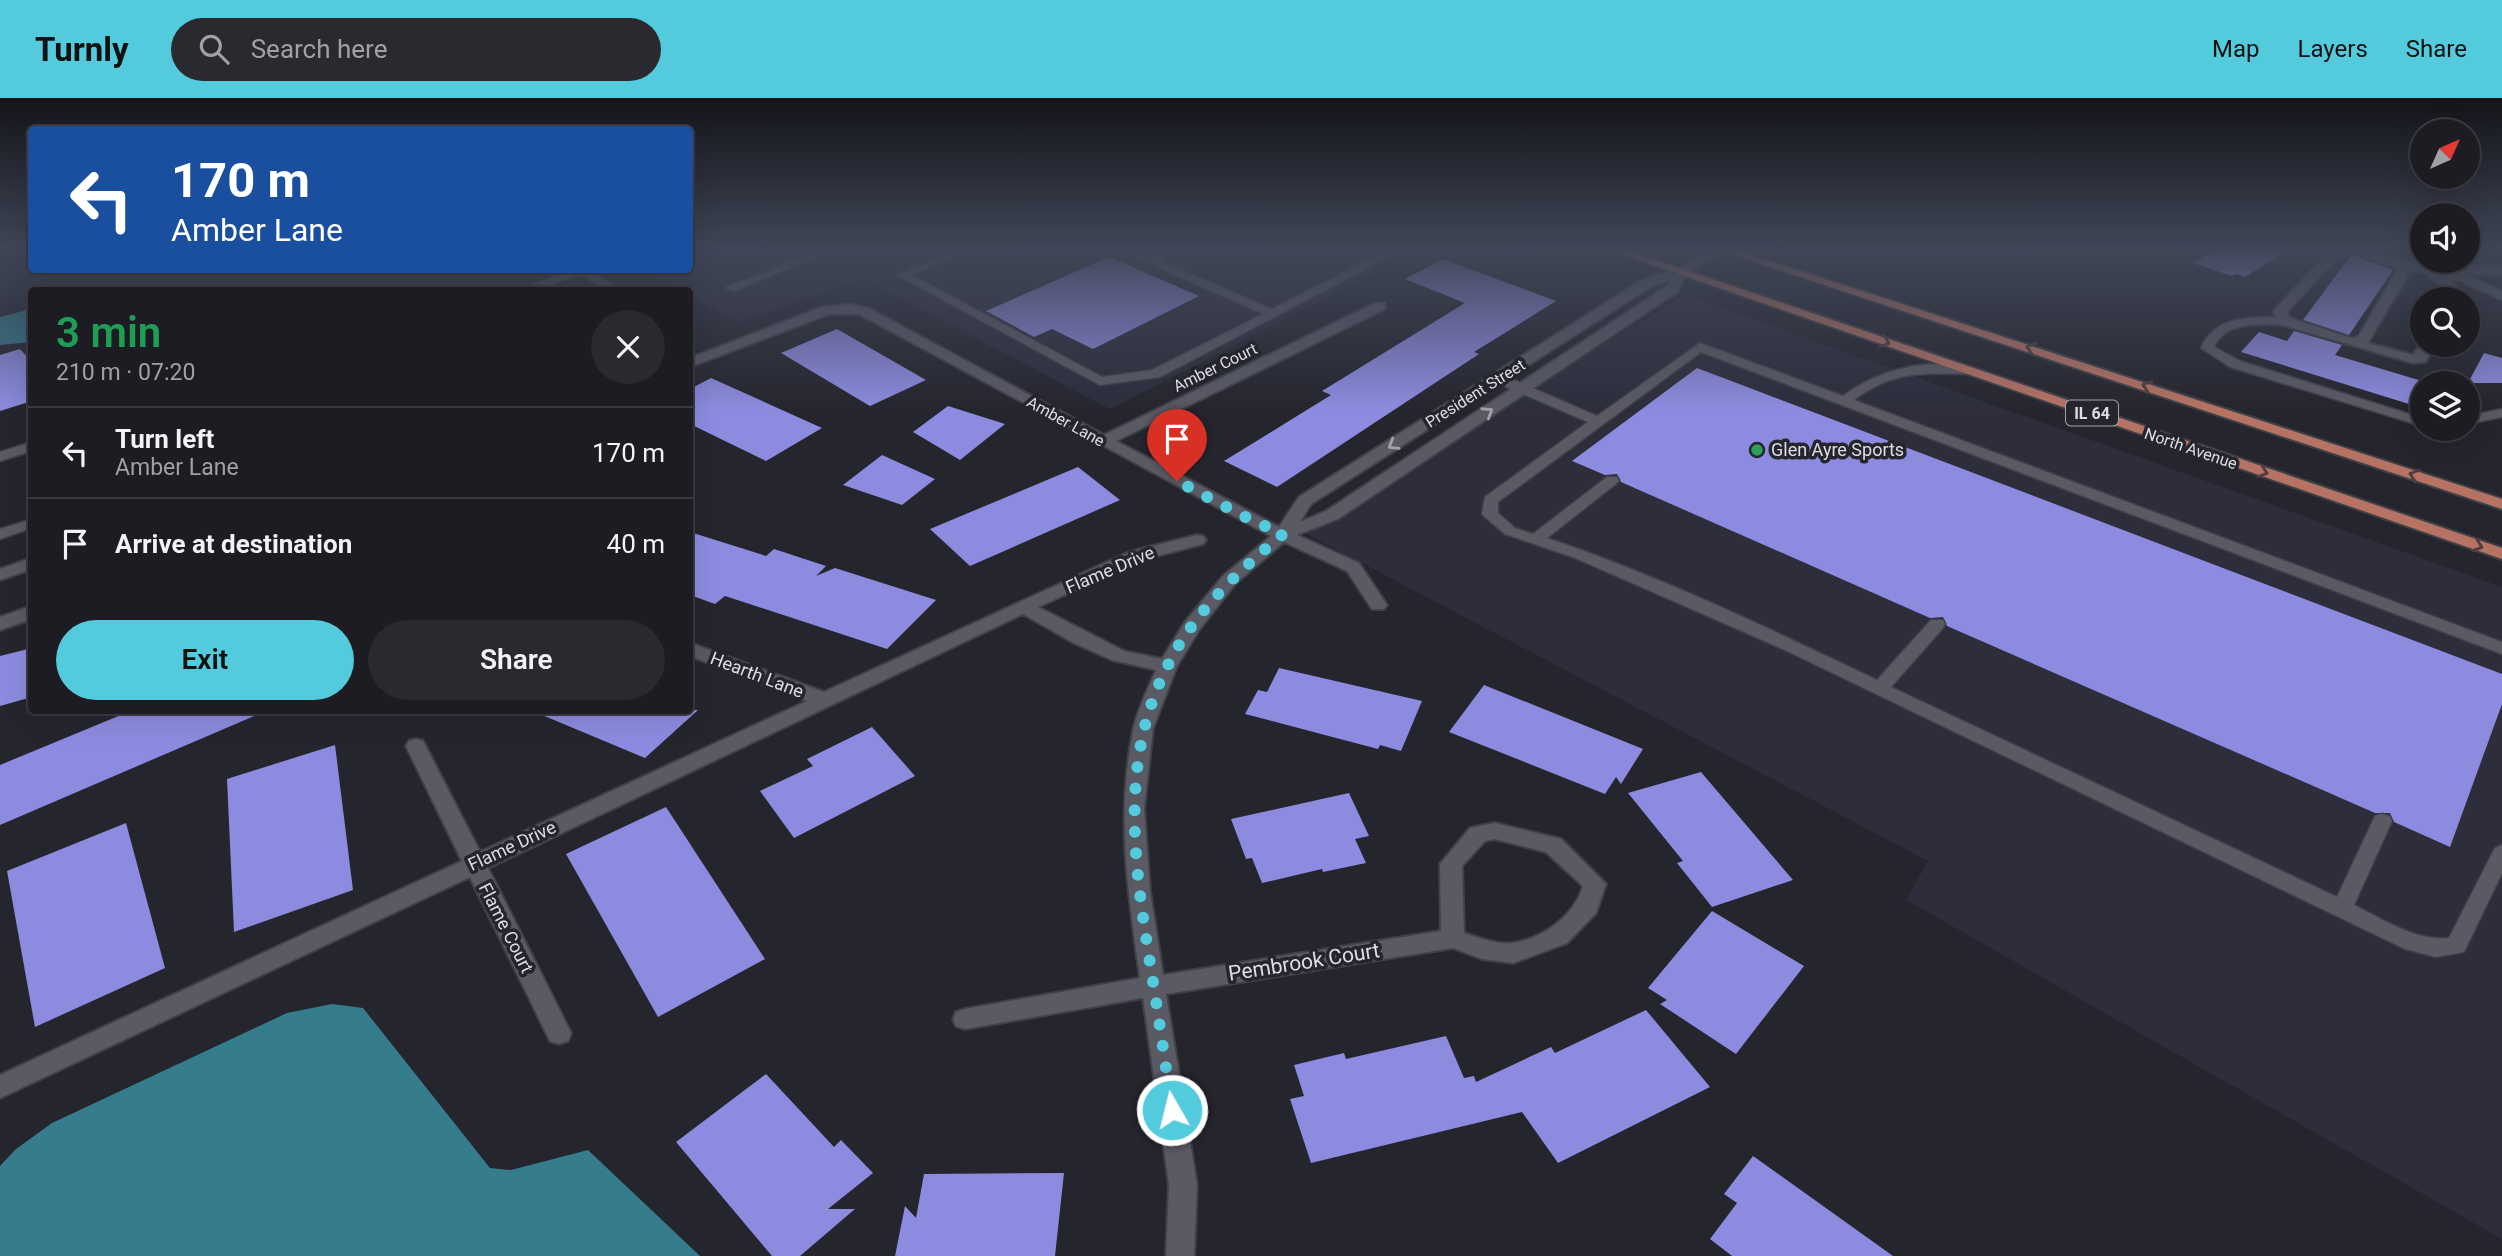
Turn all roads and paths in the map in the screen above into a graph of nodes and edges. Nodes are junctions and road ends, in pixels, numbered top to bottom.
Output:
1 (955, 303) edge
2 (1249, 303) edge
3 (1295, 303) edge
4 (1617, 303) edge
5 (1651, 303) edge
6 (1772, 303) edge
7 (1890, 303) edge
8 (2288, 303) edge
9 (2385, 303) edge
10 (1380, 306) dead end
11 (1274, 314) junction
12 (2284, 321) junction
13 (2350, 342) junction
14 (2422, 357) edge
15 (693, 362) edge
16 (1966, 370) junction
17 (1498, 378) junction
18 (1523, 388) junction
19 (1843, 401) junction
20 (2502, 413) edge
21 (2410, 418) edge
22 (2480, 418) edge
23 (1598, 421) junction
24 (1103, 441) junction
25 (28, 447) edge
26 (0, 457) edge
27 (1612, 480) dead end
28 (2502, 504) edge
29 (28, 524) edge
30 (0, 534) edge
31 (1283, 534) junction
32 (1536, 539) junction
33 (1198, 540) dead end
34 (2502, 554) edge
35 (28, 564) edge
36 (0, 575) edge
37 (1378, 605) dead end
38 (1024, 607) junction
39 (28, 614) edge
40 (0, 624) edge
41 (1937, 624) dead end
42 (2502, 648) edge
43 (693, 650) edge
44 (1167, 666) junction
45 (1880, 688) junction
46 (825, 701) junction
47 (416, 746) dead end
48 (2382, 821) dead end
49 (2502, 853) edge
50 (473, 864) junction
51 (2342, 909) junction
52 (1453, 939) junction
53 (1154, 986) junction
54 (965, 1019) dead end
55 (559, 1033) dead end
56 (0, 1087) edge
57 (1180, 1256) edge

1 - 11 lane
2 - 11 lane
3 - 11 lane
4 - 17 street, President Street
5 - 18 street, President Street
6 -> 16 main road, North Avenue / IL 64
28 -> 7 main road, IL 64
8 - 12 street
9 - 13 street
10 - 24 street, Amber Court
12 - 13 street
12 - 21 lane
13 - 14 street
15 - 24 street, Amber Lane
16 - 19 lane
16 -> 34 main road, North Avenue / IL 64
17 - 18 lane
17 -> 31 street, President Street
18 - 23 lane
31 -> 18 street, President Street
19 - 23 lane
19 - 42 lane
20 - 22 lane
23 - 32 lane
24 - 31 street, Amber Lane
25 - 26 lane
27 - 32 lane
29 - 30 lane
31 - 37 street, Amber Lane
31 - 44 street, President Street
32 - 45 lane
33 - 38 street, Flame Drive
35 - 36 street
38 - 44 street
38 - 46 street, Flame Drive
39 - 40 street
41 - 45 lane
43 - 46 street, Hearth Lane
44 - 53 street, President Street
45 - 51 lane
46 - 50 street, Flame Drive
47 - 50 street, Flame Court
48 - 51 lane
49 - 51 lane
50 - 55 street, Flame Court
50 - 56 street, Flame Drive
52 - 52 street, Pembrook Court
52 - 53 street, Pembrook Court
53 - 54 street
53 - 57 street, President Street

